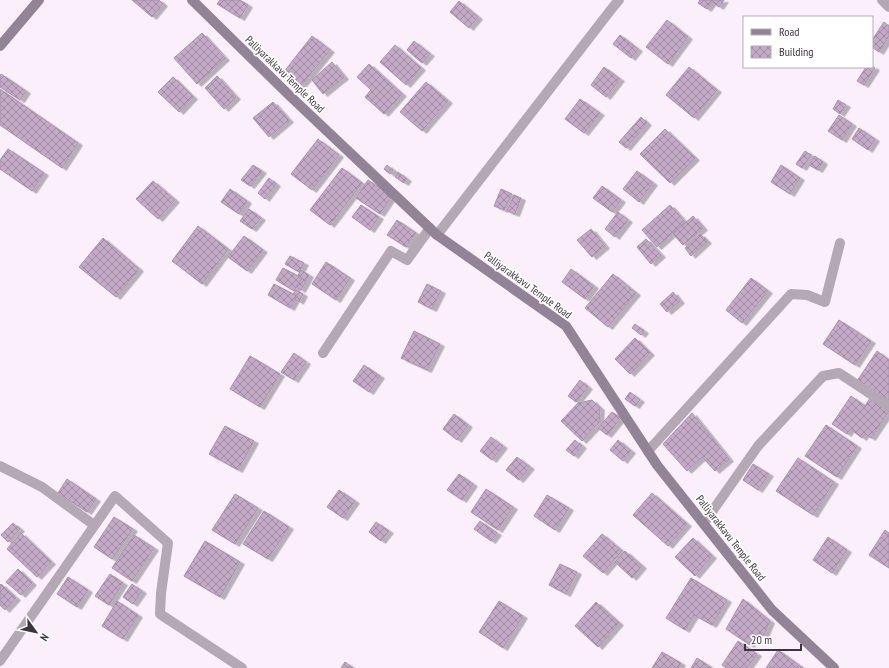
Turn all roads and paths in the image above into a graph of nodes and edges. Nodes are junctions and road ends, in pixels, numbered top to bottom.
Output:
1 (39, 0) edge
2 (192, 0) edge
3 (619, 0) edge
4 (882, 0) edge
5 (889, 7) edge
6 (0, 46) edge
7 (434, 232) junction
8 (840, 243) dead end
9 (323, 353) dead end
10 (889, 406) edge
11 (648, 451) junction
12 (0, 466) edge
13 (704, 523) junction
14 (94, 525) junction
15 (0, 662) edge
16 (242, 668) edge
17 (834, 668) edge

1 - 6 street
2 - 7 street, Palliyarakkavu Temple Road
3 - 7 street
4 - 5 street
7 - 9 street
7 - 11 street, Palliyarakkavu Temple Road
8 - 11 street
10 - 13 street
11 - 13 street, Palliyarakkavu Temple Road
12 - 14 street
13 - 17 street, Palliyarakkavu Temple Road
14 - 15 street
14 - 16 street

